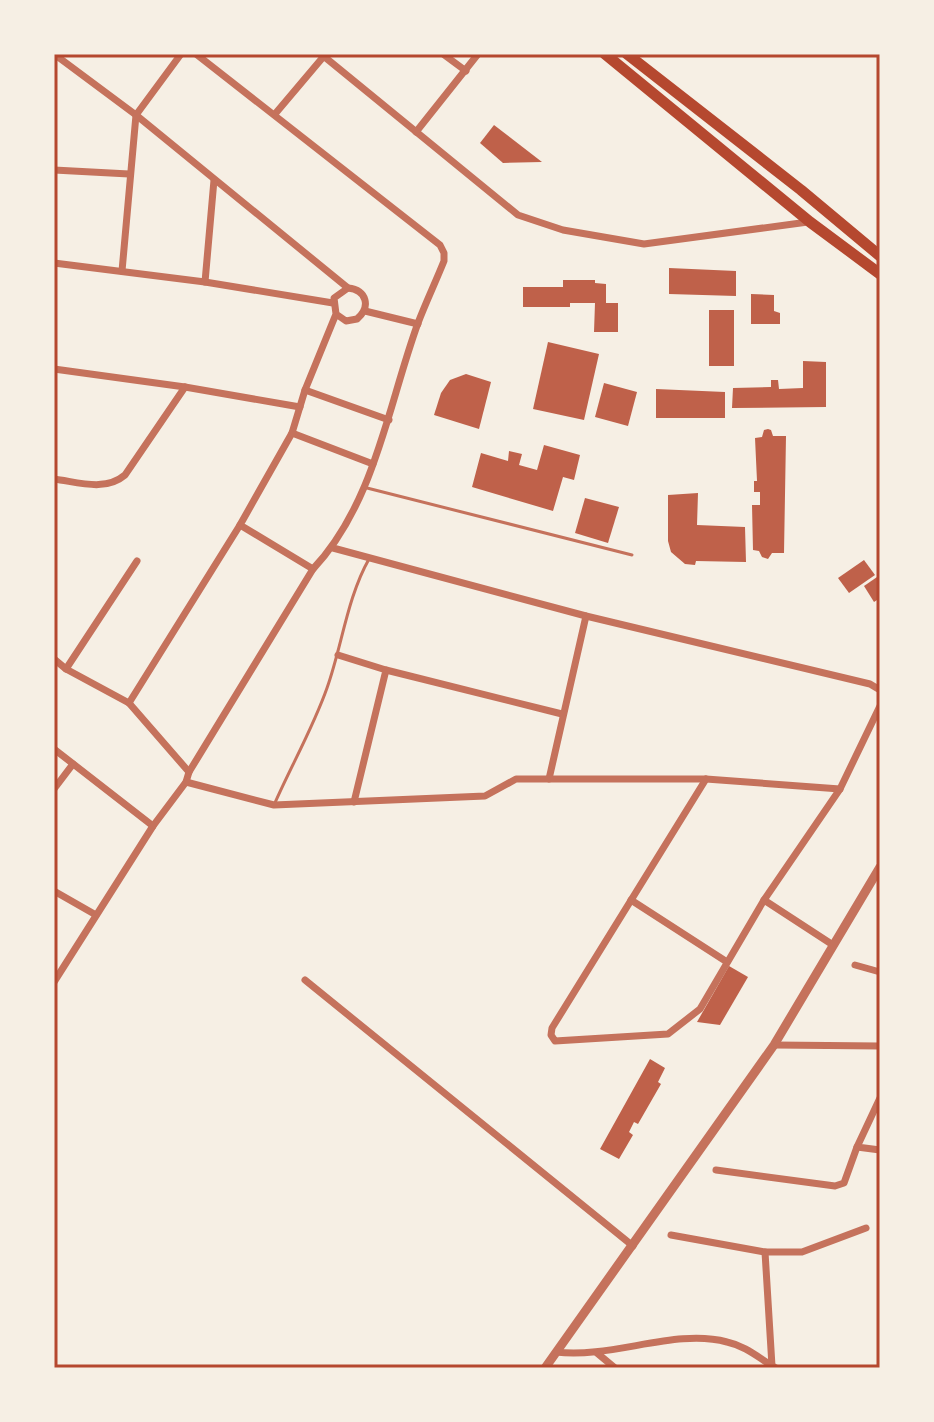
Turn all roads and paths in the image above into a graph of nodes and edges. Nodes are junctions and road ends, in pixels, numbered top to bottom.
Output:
1 (181, 54) edge
2 (196, 54) edge
3 (443, 54) edge
4 (478, 54) edge
5 (605, 54) edge
6 (627, 54) edge
7 (322, 55) edge
8 (56, 58) edge
9 (466, 71) junction
10 (275, 114) junction
11 (136, 115) junction
12 (416, 132) junction
13 (54, 170) edge
14 (129, 174) junction
15 (214, 180) junction
16 (810, 222) junction
17 (880, 256) edge
18 (54, 263) edge
19 (122, 271) junction
20 (880, 274) edge
21 (205, 282) junction
22 (348, 288) junction
23 (333, 303) junction
24 (365, 311) junction
25 (336, 314) junction
26 (418, 324) junction
27 (54, 369) edge
28 (185, 387) junction
29 (305, 390) junction
30 (300, 407) junction
31 (389, 420) junction
32 (292, 433) junction
33 (373, 464) junction
34 (54, 479) edge
35 (363, 487) junction
36 (240, 525) junction
37 (333, 548) junction
38 (632, 555) dead end
39 (370, 557) junction
40 (137, 561) dead end
41 (313, 569) junction
42 (586, 616) junction
43 (338, 655) junction
44 (54, 659) edge
45 (66, 669) junction
46 (386, 670) junction
47 (880, 690) edge
48 (129, 703) junction
49 (880, 706) edge
50 (562, 714) junction
51 (877, 719) edge
52 (54, 749) edge
53 (73, 764) junction
54 (189, 772) junction
55 (549, 779) junction
56 (706, 779) junction
57 (186, 782) junction
58 (54, 789) edge
59 (840, 789) junction
60 (354, 802) junction
61 (274, 805) junction
62 (153, 826) junction
63 (880, 867) edge
64 (54, 891) edge
65 (631, 900) junction
66 (764, 900) junction
67 (96, 915) junction
68 (833, 945) junction
69 (727, 962) junction
70 (855, 965) dead end
71 (880, 972) edge
72 (305, 980) dead end
73 (54, 982) edge
74 (774, 1045) junction
75 (880, 1046) edge
76 (880, 1098) edge
77 (857, 1147) junction
78 (880, 1150) edge
79 (716, 1170) dead end
80 (866, 1228) dead end
81 (671, 1235) dead end
82 (633, 1246) junction
83 (765, 1252) junction
84 (556, 1352) junction
85 (597, 1353) junction
86 (774, 1367) edge
87 (545, 1368) edge
88 (615, 1368) edge

1 - 11 street
2 - 10 street
3 - 9 street
4 - 9 street
5 - 16 main road
6 - 17 main road
7 - 10 street
7 - 12 street
8 - 11 street
9 - 12 street
10 - 26 street
11 - 14 street
11 - 15 street
12 - 16 street
13 - 14 street
14 - 19 street
15 - 21 street
15 - 22 street
16 - 20 main road
18 - 19 street
19 - 21 street
21 - 23 street
22 - 23 street
22 - 24 street
23 - 25 street
24 - 25 street
24 - 26 street
25 - 29 street
26 - 31 street
27 - 28 street
28 - 30 street
28 - 34 street
29 - 30 street
29 - 31 street
30 - 32 street
31 - 33 street
32 - 33 street
32 - 36 street
33 - 35 street
35 - 37 street
35 - 38 lane
36 - 41 street
36 - 48 street
37 - 39 street
37 - 41 street
39 - 42 street
39 - 43 lane
40 - 45 street
41 - 54 street
42 - 47 street
42 - 50 street
43 - 46 street
43 - 61 lane
44 - 45 street
45 - 48 street
46 - 50 street
46 - 60 street
48 - 54 street
49 - 51 street
50 - 55 street
51 - 59 street
52 - 53 street
53 - 58 street
53 - 62 street
54 - 57 street
55 - 56 street
55 - 60 street
56 - 59 street
56 - 65 street
57 - 61 street
57 - 62 street
59 - 66 street
60 - 61 street
62 - 67 street
63 - 68 street
64 - 67 street
65 - 69 street
65 - 69 street
66 - 68 street
66 - 69 street
67 - 73 street
68 - 74 street
70 - 71 street
72 - 82 street
74 - 75 street
74 - 82 street
76 - 77 street
77 - 78 street
77 - 79 street
80 - 83 street
81 - 83 street
82 - 84 street
83 - 86 street
84 - 85 street
84 - 87 street
85 - 86 street
85 - 88 street

